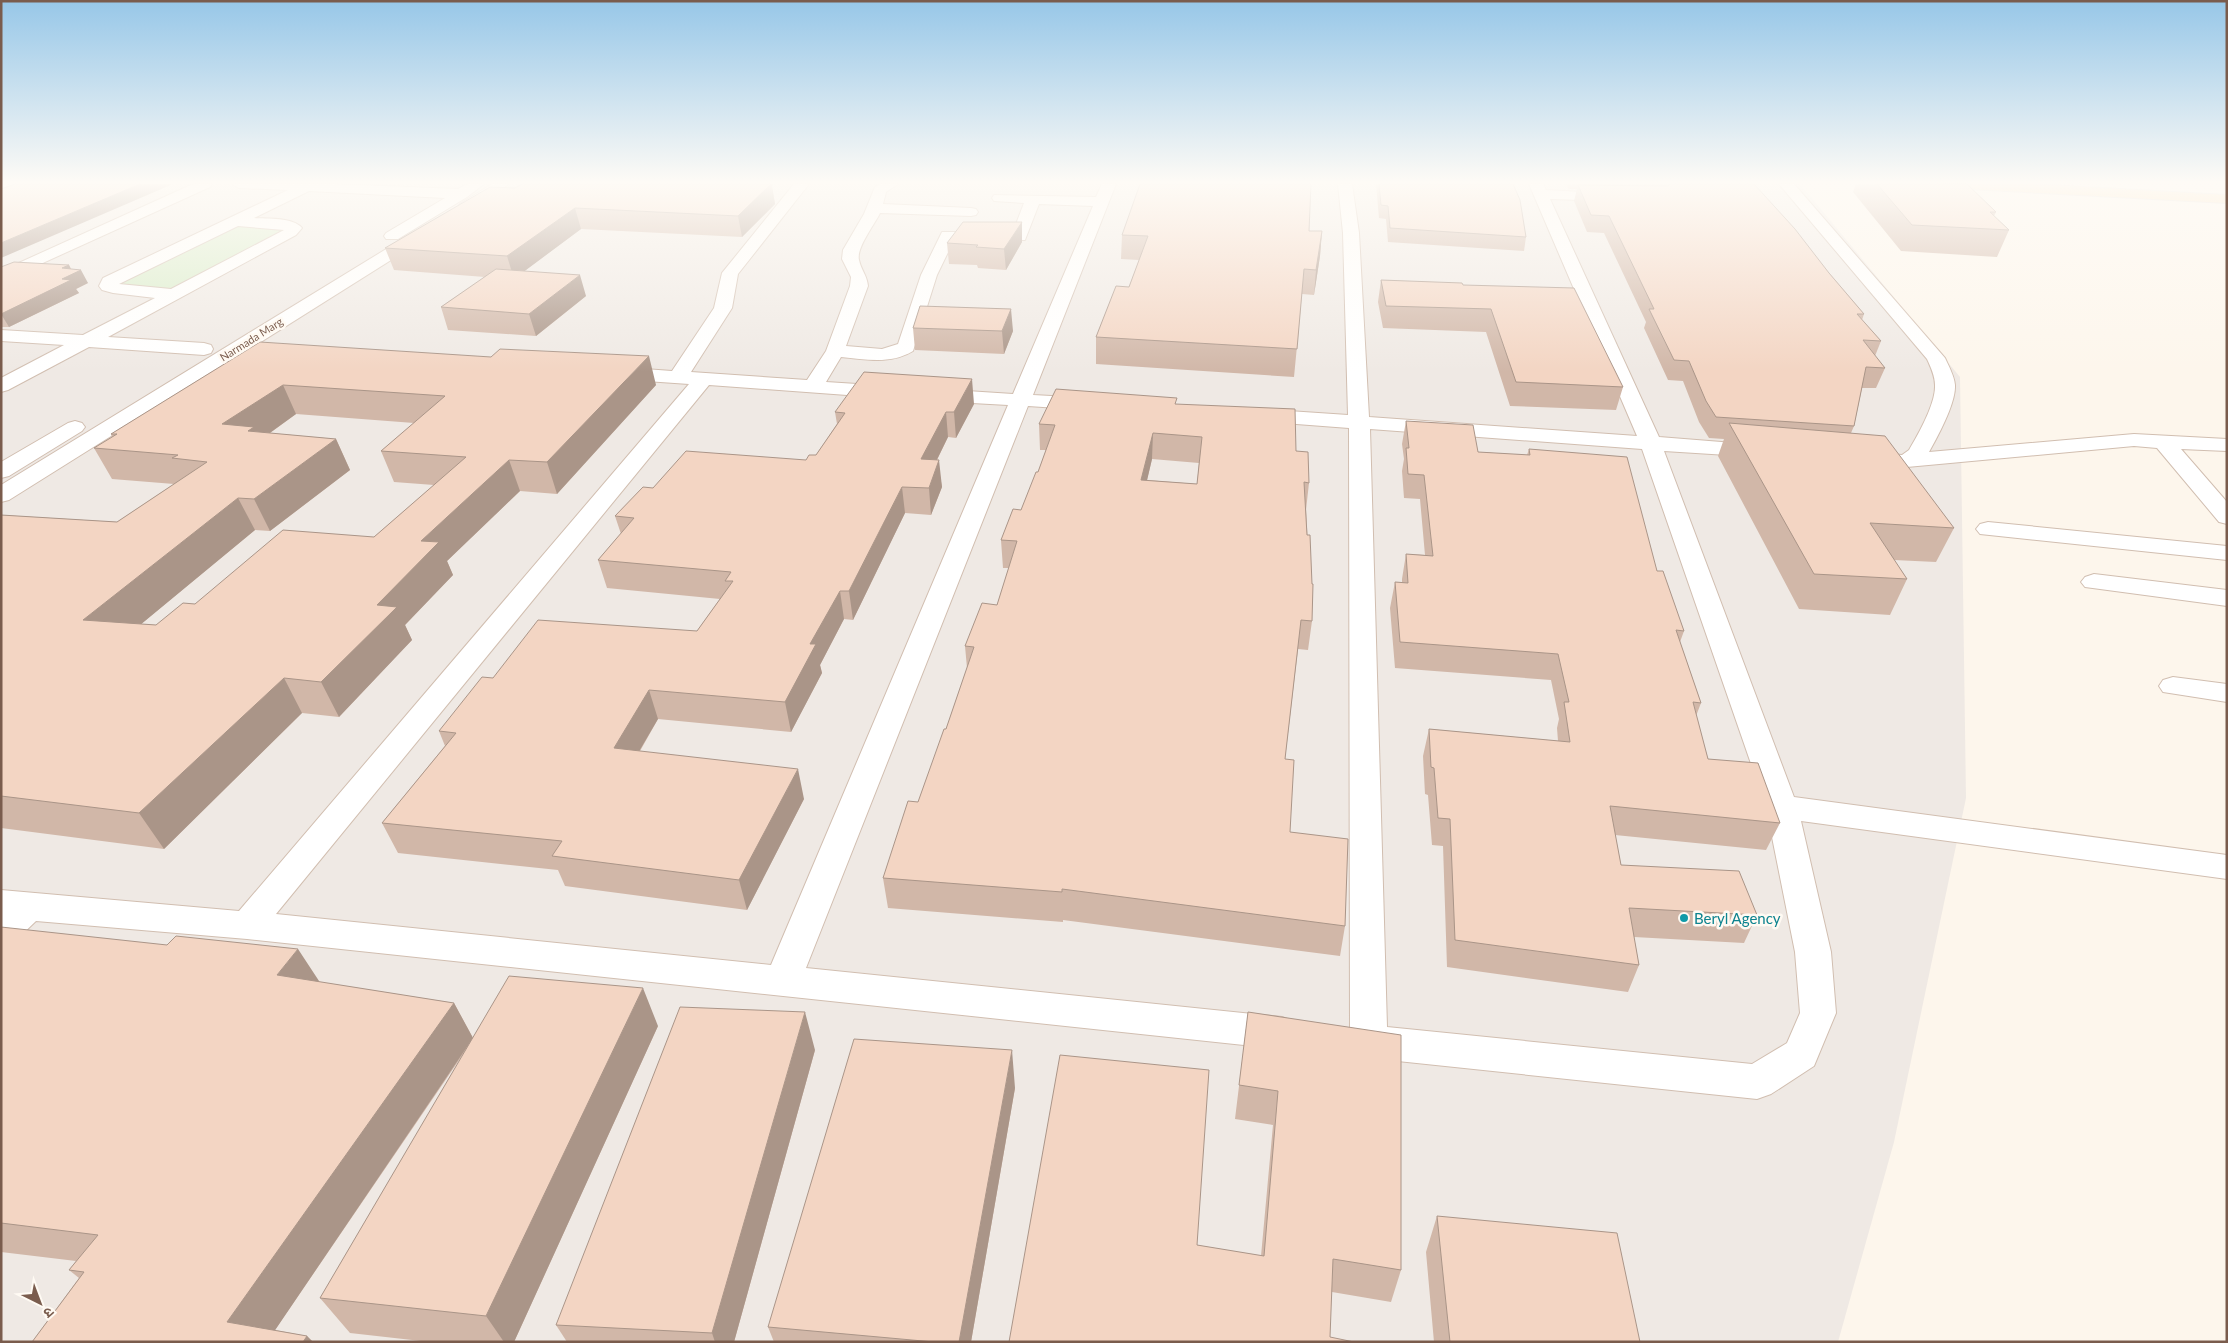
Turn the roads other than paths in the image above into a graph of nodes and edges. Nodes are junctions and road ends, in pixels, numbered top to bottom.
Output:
1 (67, 247) edge
2 (181, 247) edge
3 (264, 247) edge
4 (374, 247) edge
5 (394, 247) edge
6 (751, 247) edge
7 (854, 247) edge
8 (942, 247) edge
9 (1083, 247) edge
10 (1352, 247) edge
11 (1564, 247) edge
12 (1840, 247) edge
13 (1, 277) edge
14 (175, 295) junction
15 (1, 334) edge
16 (85, 340) junction
17 (204, 349) junction
18 (233, 351) junction
19 (835, 351) junction
20 (302, 355) edge
21 (179, 364) dead end
22 (599, 372) edge
23 (678, 377) junction
24 (704, 380) junction
25 (1, 386) edge
26 (813, 387) junction
27 (1020, 400) junction
28 (1110, 406) edge
29 (1240, 414) edge
30 (86, 420) dead end
31 (1359, 422) junction
32 (2162, 440) junction
33 (1651, 443) junction
34 (2227, 445) edge
35 (1778, 452) edge
36 (1847, 458) edge
37 (1908, 460) junction
38 (1, 472) edge
39 (1, 495) edge
40 (2227, 517) edge
41 (1988, 529) dead end
42 (2227, 552) edge
43 (2094, 582) dead end
44 (2227, 598) edge
45 (2173, 686) dead end
46 (2227, 694) edge
47 (1782, 807) junction
48 (2227, 867) edge
49 (15, 905) edge
50 (247, 925) junction
51 (1, 933) edge
52 (783, 980) junction
53 (1369, 1042) junction

1 - 13 street
2 - 14 street
3 - 14 street
4 - 17 street, Narmada Marg
5 - 18 street, Narmada Marg
6 - 23 street
7 - 19 street
8 - 19 street
9 - 27 street
10 - 31 street
11 - 33 street
12 - 37 street
14 - 16 street
15 - 16 street
16 - 17 street
16 - 25 street
17 - 21 street, Narmada Marg
18 - 20 street
18 - 39 street, Narmada Marg
19 - 26 street
22 - 23 street
23 - 24 street
24 - 26 street
24 - 50 street
26 - 27 street
27 - 28 street
27 - 52 street
29 - 31 street
30 - 38 street
31 - 33 street
31 - 53 street
32 - 34 street
32 - 37 street
32 - 40 street
33 - 35 street
33 - 47 street
36 - 37 street
41 - 42 street
43 - 44 street
45 - 46 street
47 - 48 street
47 - 53 street
49 - 50 street
49 - 51 street
50 - 52 street
52 - 53 street

